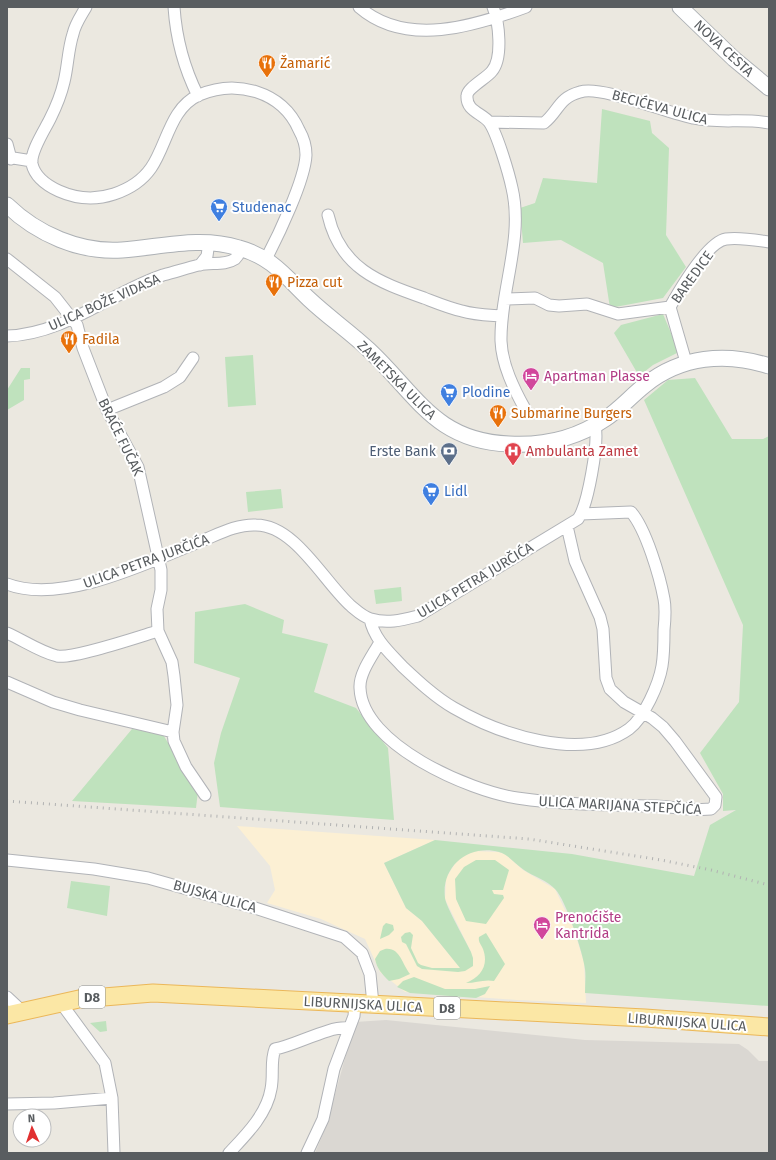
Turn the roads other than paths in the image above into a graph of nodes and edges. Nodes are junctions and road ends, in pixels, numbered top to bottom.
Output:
1 (86, 7) edge
2 (174, 7) edge
3 (359, 7) edge
4 (526, 7) edge
5 (680, 7) edge
6 (495, 12) edge
7 (769, 88) edge
8 (198, 96) junction
9 (489, 122) junction
10 (769, 123) edge
11 (7, 144) edge
12 (9, 158) edge
13 (32, 162) junction
14 (7, 205) edge
15 (328, 215) dead end
16 (209, 242) junction
17 (769, 242) edge
18 (241, 248) junction
19 (7, 259) edge
20 (266, 259) junction
21 (200, 265) junction
22 (505, 299) junction
23 (670, 307) junction
24 (502, 316) junction
25 (73, 319) junction
26 (7, 336) edge
27 (193, 358) dead end
28 (686, 362) junction
29 (769, 366) edge
30 (525, 409) dead end
31 (107, 410) junction
32 (595, 426) junction
33 (581, 514) junction
34 (567, 526) junction
35 (159, 558) junction
36 (7, 584) edge
37 (370, 619) junction
38 (158, 631) junction
39 (7, 632) edge
40 (380, 642) junction
41 (7, 682) edge
42 (642, 714) junction
43 (173, 732) junction
44 (204, 795) dead end
45 (7, 860) edge
46 (7, 997) edge
47 (61, 1003) junction
48 (355, 1004) junction
49 (373, 1004) junction
50 (14, 1013) edge
51 (769, 1027) edge
52 (348, 1028) junction
53 (112, 1098) junction
54 (7, 1104) edge
55 (114, 1153) edge
56 (229, 1153) edge
57 (307, 1153) edge

1 - 13 street
2 - 8 street
3 - 6 street
4 - 6 street
5 - 7 main road, NOVA CESTA
6 - 9 street
8 - 13 street
8 - 20 street
9 - 10 street, BECIĆEVA ULICA
9 - 22 street
11 - 12 street
12 - 13 street
14 - 16 main road, ZAMETSKA ULICA
15 - 24 street
16 - 18 main road, ZAMETSKA ULICA
16 - 21 street
17 - 23 street, BAREDICE
18 - 20 main road, ZAMETSKA ULICA
18 - 21 street, ULICA BOŽE VIDASA
19 - 25 street, BRAĆE FUČAK
20 - 32 main road, ZAMETSKA ULICA
21 - 25 street, ULICA BOŽE VIDASA
22 - 23 street
22 - 24 street
23 - 28 street, BAREDICE
24 - 30 street
25 - 26 street, ULICA BOŽE VIDASA
25 - 31 street, BRAĆE FUČAK
27 - 31 street
28 - 29 main road, ZAMETSKA ULICA
28 - 32 main road, ZAMETSKA ULICA
31 - 35 street, BRAĆE FUČAK
32 - 33 street
33 - 34 street, ULICA PETRA JURČIĆA
33 - 42 street
34 - 37 street, ULICA PETRA JURČIĆA
34 - 42 street, ULICA MARIJANA STEPČIĆA
35 - 36 street, ULICA PETRA JURČIĆA
35 - 37 street, ULICA PETRA JURČIĆA
35 - 38 street, BRAĆE FUČAK
37 - 40 street
38 - 39 street
38 - 43 street
40 - 42 street
40 - 42 street, ULICA MARIJANA STEPČIĆA
41 - 43 street
43 - 44 street
45 - 49 street, BUJSKA ULICA
46 - 50 street
47 - 48 main road, LIBURNIJSKA ULICA / D8
47 - 50 main road, LIBURNIJSKA ULICA / D8
47 - 53 street
48 - 49 main road, LIBURNIJSKA ULICA / D8
48 - 52 street
49 - 51 main road, LIBURNIJSKA ULICA / D8
52 - 56 street
52 - 57 street
53 - 54 street
53 - 55 street

